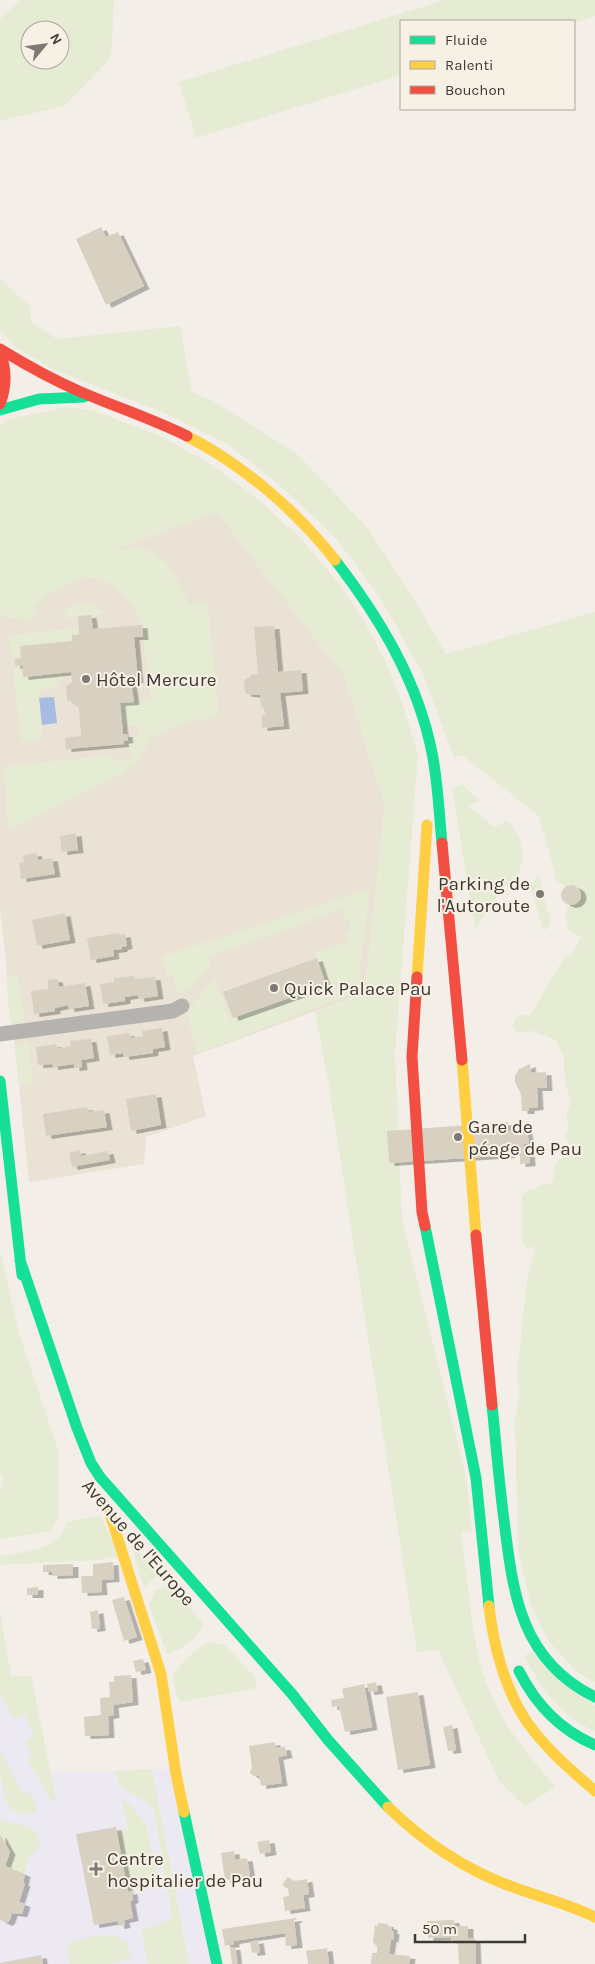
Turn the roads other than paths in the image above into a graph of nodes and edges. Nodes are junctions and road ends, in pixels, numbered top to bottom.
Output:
1 (0, 350) edge
2 (93, 397) junction
3 (0, 404) edge
4 (0, 410) edge
5 (432, 754) junction
6 (182, 1006) dead end
7 (0, 1034) edge
8 (0, 1081) edge
9 (20, 1260) junction
10 (31, 1327) dead end
11 (501, 1500) junction
12 (481, 1508) junction
13 (494, 1528) junction
14 (128, 1532) dead end
15 (496, 1546) dead end
16 (517, 1664) dead end
17 (274, 1691) dead end
18 (595, 1697) edge
19 (313, 1725) junction
20 (595, 1745) edge
21 (595, 1791) edge
22 (595, 1917) edge
23 (217, 1964) edge

1 - 2 main road
1 - 3 main road
2 - 4 main road
2 - 5 main road
5 - 11 main road
5 - 12 main road
6 - 7 street
8 - 9 main road, Avenue de l'Europe
9 - 10 main road, Avenue de l'Europe
9 - 19 main road, Avenue de l'Europe
11 - 13 main road
11 - 18 main road
12 - 13 main road
12 - 21 main road
13 - 15 main road
14 - 23 main road, Avenue de l'Europe
16 - 20 main road
17 - 19 main road, Avenue de l'Europe
19 - 22 main road, Avenue de l'Europe

